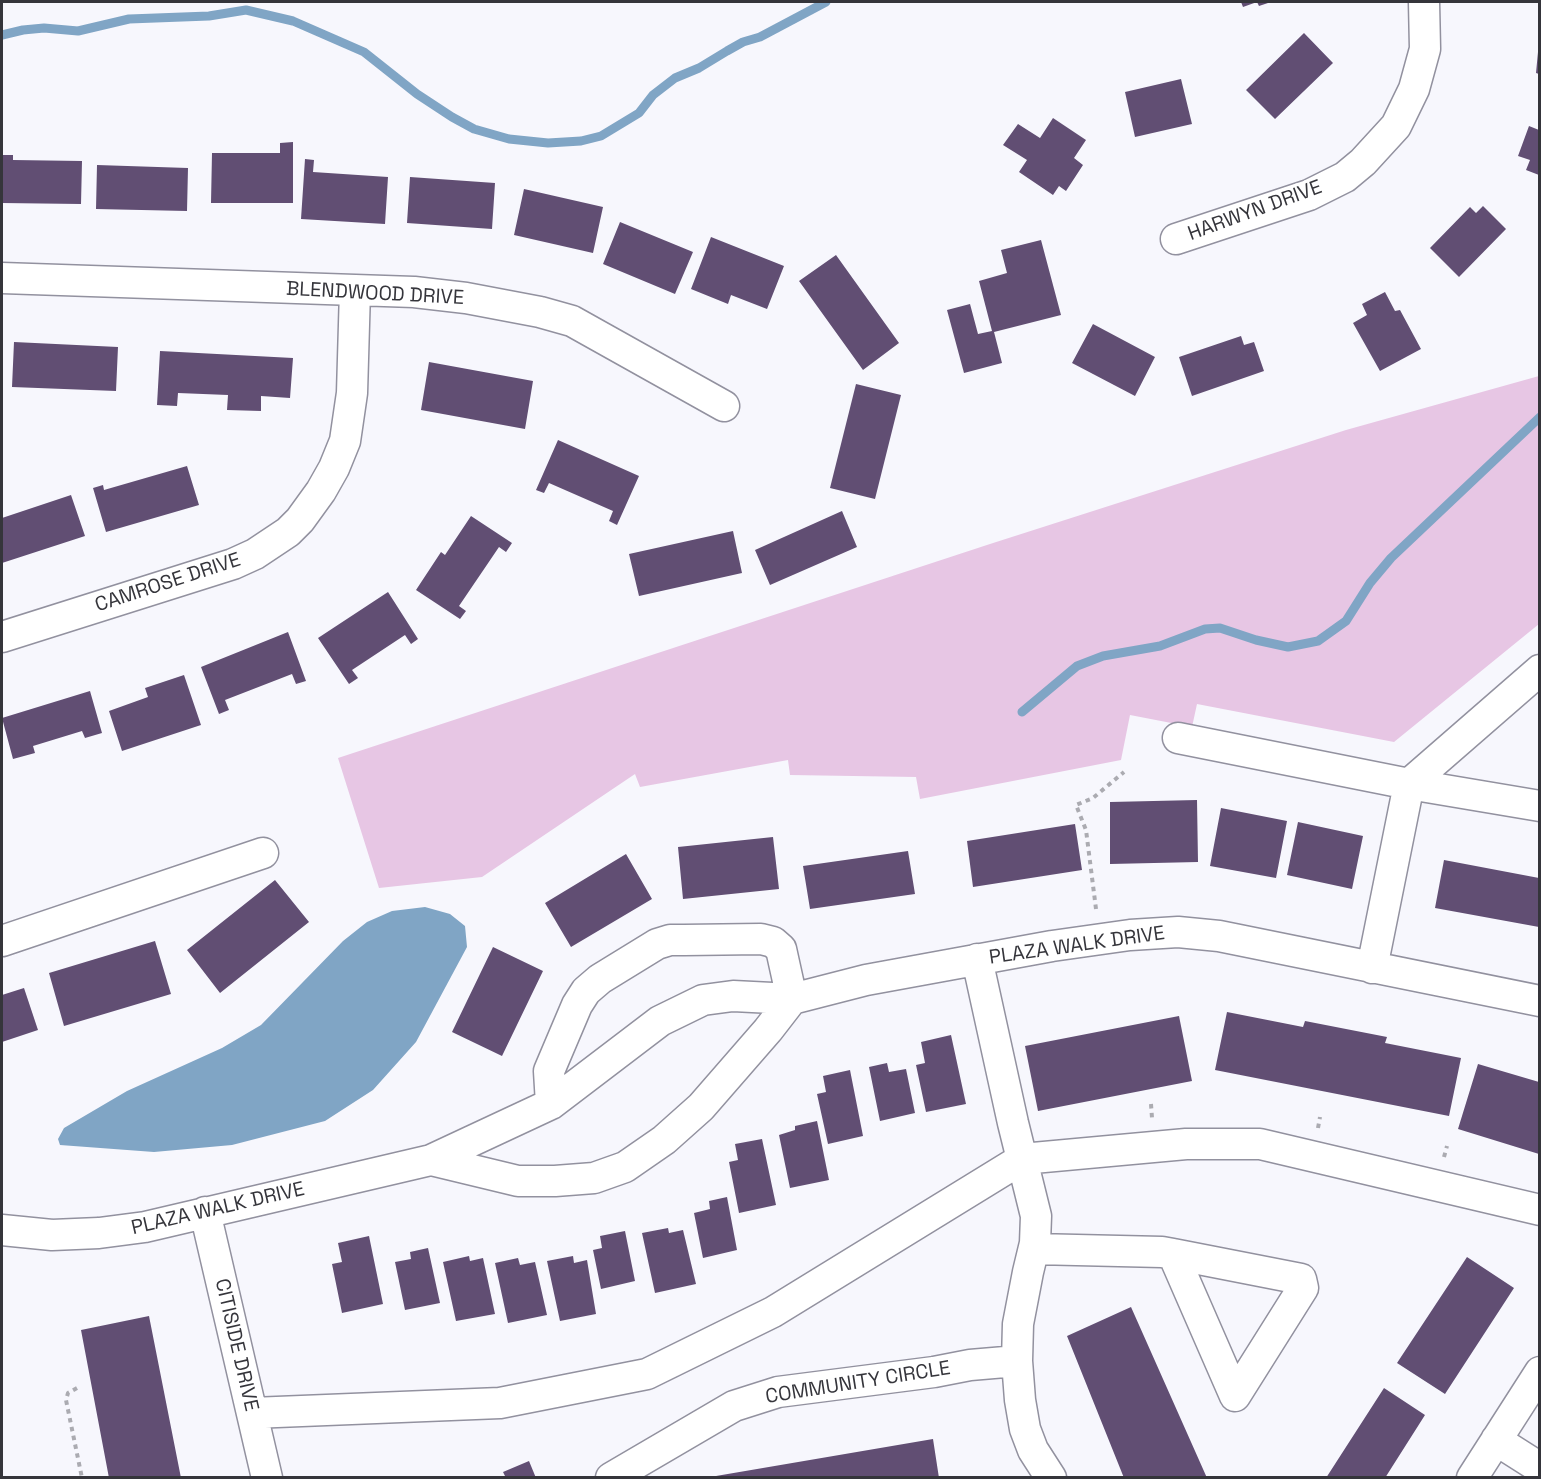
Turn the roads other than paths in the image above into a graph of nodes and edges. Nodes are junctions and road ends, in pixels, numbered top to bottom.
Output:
1 (1424, 2) edge
2 (1176, 239) dead end
3 (2, 278) edge
4 (355, 290) junction
5 (724, 406) dead end
6 (2, 637) edge
7 (1539, 670) edge
8 (1178, 738) dead end
9 (1409, 784) junction
10 (1539, 806) edge
11 (263, 853) dead end
12 (2, 941) edge
13 (977, 960) junction
14 (1372, 968) junction
15 (792, 999) junction
16 (1539, 1001) edge
17 (551, 1104) junction
18 (1022, 1159) junction
19 (431, 1160) junction
20 (1539, 1210) edge
21 (205, 1212) junction
22 (2, 1230) edge
23 (1034, 1249) junction
24 (1173, 1254) junction
25 (1017, 1361) junction
26 (1539, 1372) edge
27 (252, 1413) junction
28 (1497, 1440) junction
29 (1539, 1468) edge
30 (267, 1478) edge
31 (611, 1478) edge
32 (1051, 1478) edge
33 (1472, 1478) edge

1 - 2 street, HARWYN DRIVE
3 - 4 street, BLENDWOOD DRIVE
4 - 5 street, BLENDWOOD DRIVE
4 - 6 street, CAMROSE DRIVE
7 - 9 street
8 - 9 street
9 - 10 street
9 - 14 street
11 - 12 street
13 - 14 street, PLAZA WALK DRIVE
13 - 15 street, PLAZA WALK DRIVE
13 - 18 street
14 - 16 street, PLAZA WALK DRIVE
15 - 17 street, PLAZA WALK DRIVE
15 - 17 street
15 - 19 street, PLAZA WALK DRIVE
17 - 19 street, PLAZA WALK DRIVE
18 - 20 street
18 - 23 street
18 - 27 street
19 - 21 street, PLAZA WALK DRIVE
21 - 22 street, PLAZA WALK DRIVE
21 - 27 street, CITISIDE DRIVE
23 - 24 street
23 - 25 street
24 - 24 street
25 - 31 street, COMMUNITY CIRCLE
25 - 32 street
26 - 28 street
27 - 30 street, CITISIDE DRIVE
28 - 29 street
28 - 33 street

